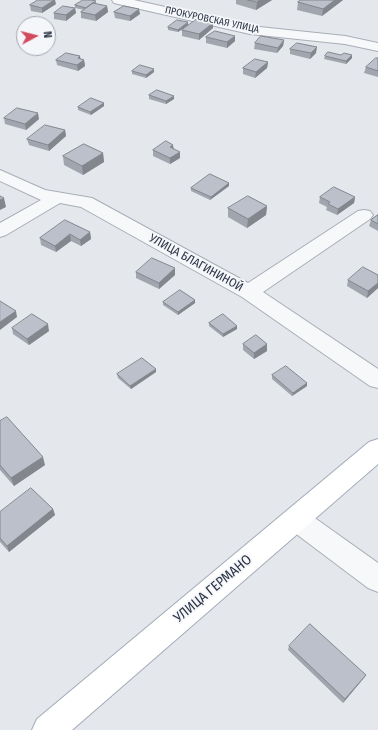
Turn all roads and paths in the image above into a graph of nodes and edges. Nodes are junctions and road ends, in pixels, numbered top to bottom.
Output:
1 (118, 0) edge
2 (378, 46) edge
3 (0, 175) edge
4 (57, 198) junction
5 (364, 215) dead end
6 (0, 232) edge
7 (249, 292) junction
8 (378, 380) edge
9 (378, 449) edge
10 (296, 518) junction
11 (378, 579) edge
12 (48, 730) edge

1 - 2 street, ПРОКУРОВСКАЯ УЛИЦА
3 - 4 street, УЛИЦА БЛАГИНИНОЙ
4 - 6 street
4 - 7 street, УЛИЦА БЛАГИНИНОЙ
5 - 7 street
7 - 8 street, УЛИЦА БЛАГИНИНОЙ
9 - 10 main road, УЛИЦА ГЕРМАНО
10 - 11 street
10 - 12 main road, УЛИЦА ГЕРМАНО

